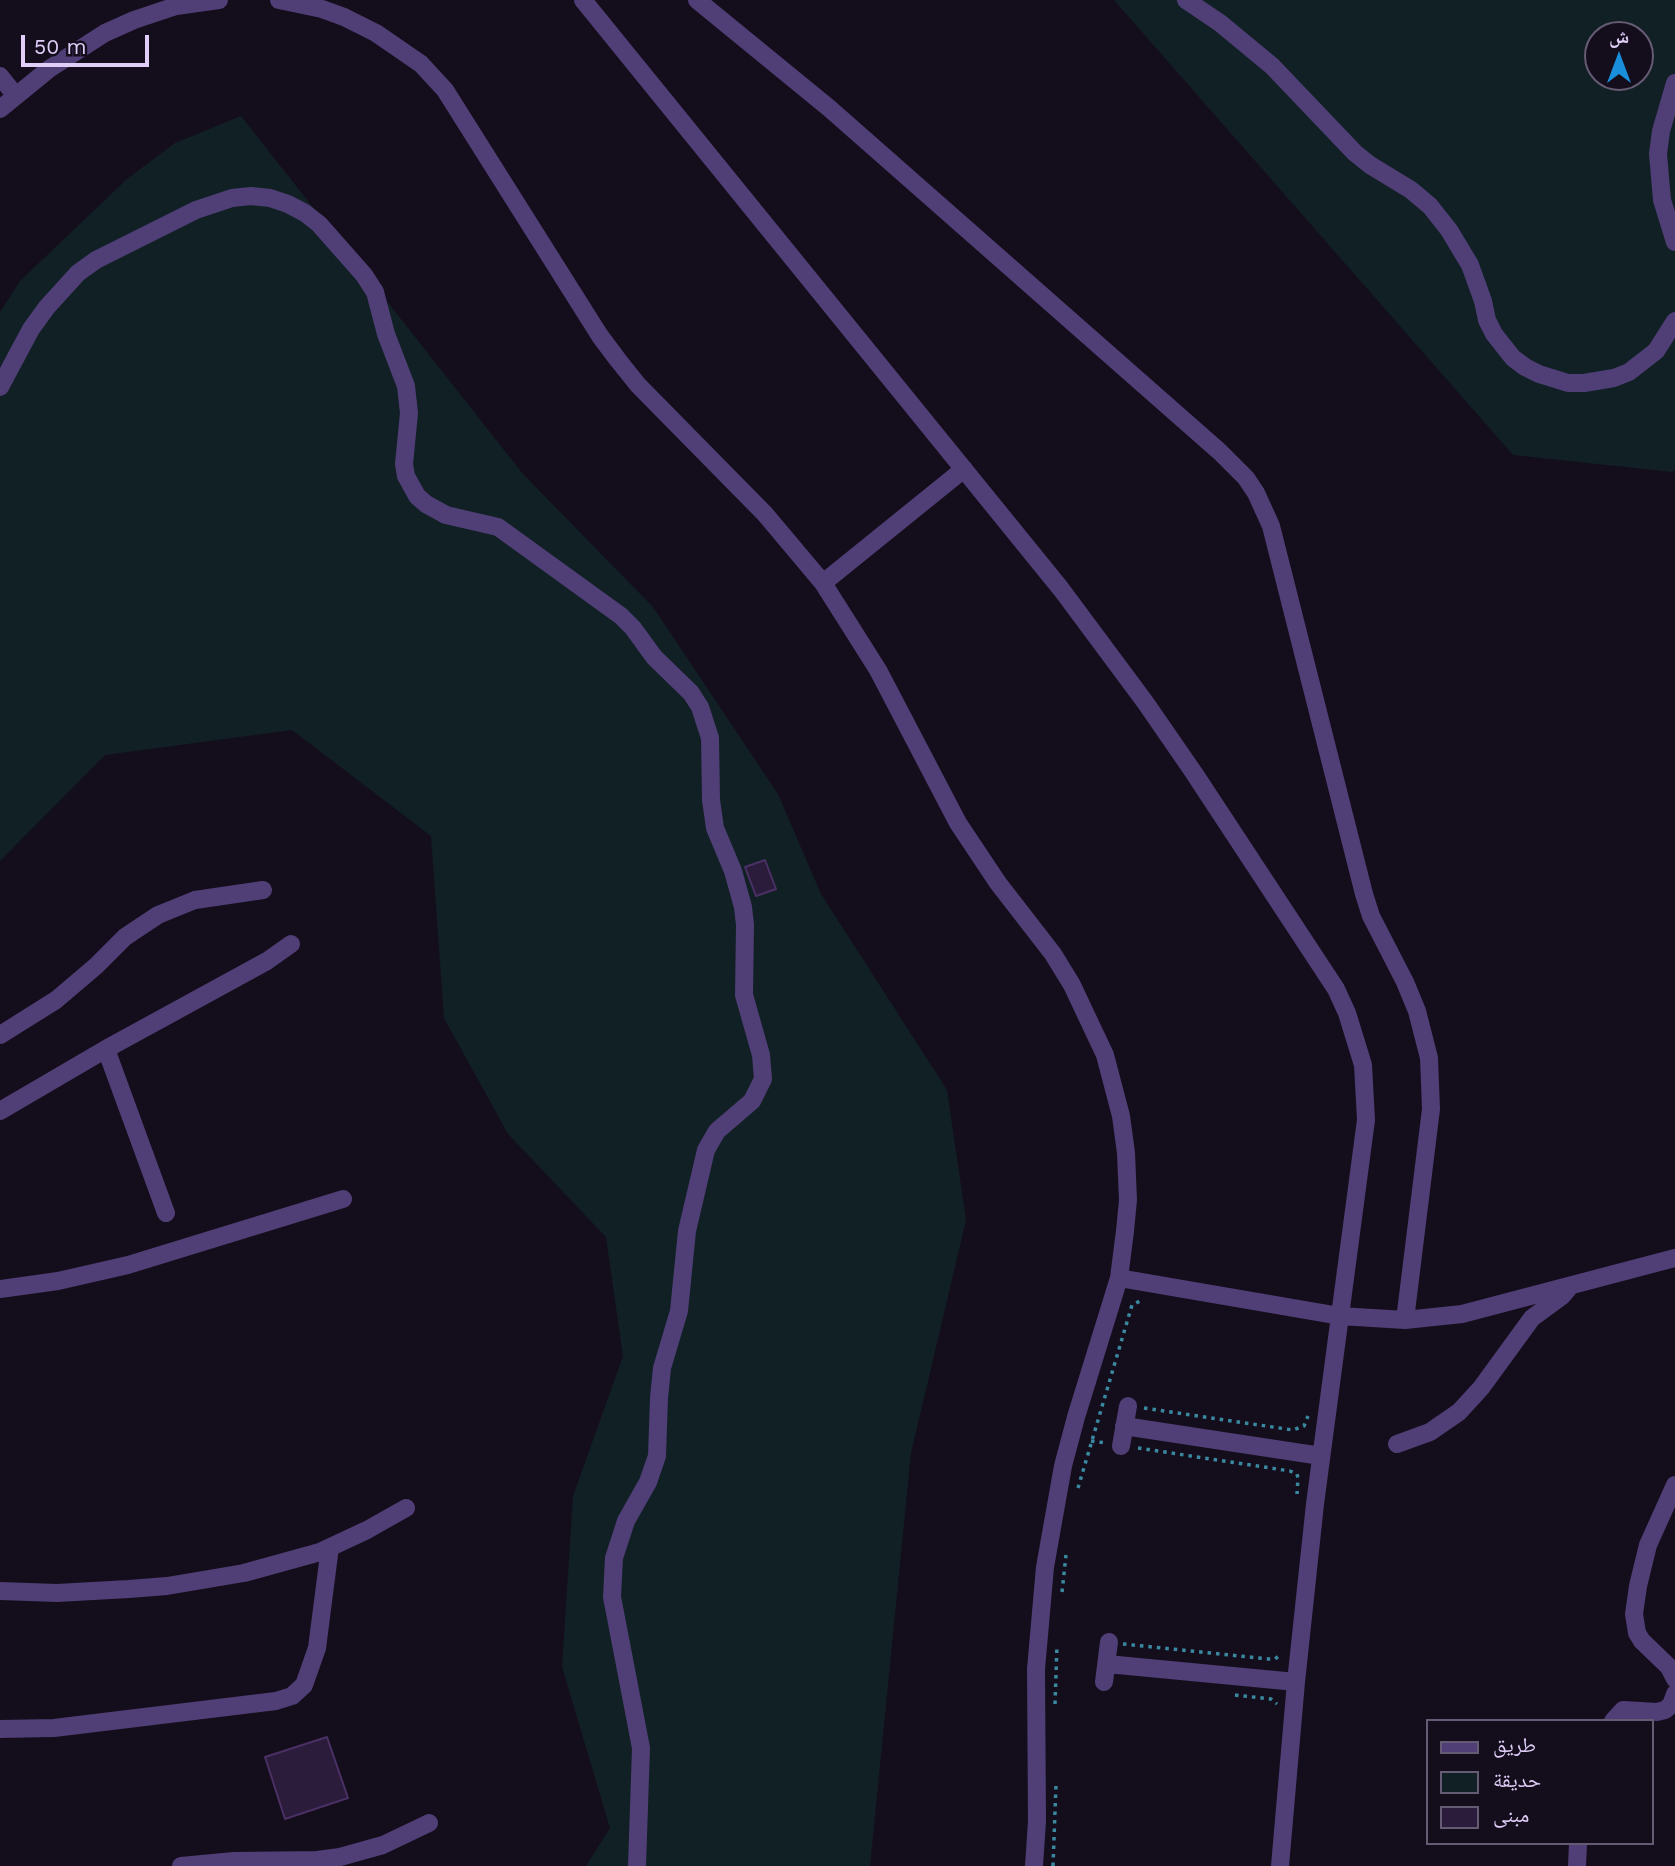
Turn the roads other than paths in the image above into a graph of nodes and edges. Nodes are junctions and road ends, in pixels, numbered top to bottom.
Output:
1 (219, 0) edge
2 (279, 0) edge
3 (583, 0) edge
4 (697, 0) edge
5 (1186, 0) edge
6 (0, 76) edge
7 (1675, 83) edge
8 (16, 96) junction
9 (0, 109) edge
10 (1675, 242) edge
11 (1675, 321) edge
12 (0, 387) edge
13 (964, 469) junction
14 (823, 583) junction
15 (263, 890) dead end
16 (291, 944) dead end
17 (0, 1035) edge
18 (106, 1049) junction
19 (0, 1111) edge
20 (343, 1199) dead end
21 (166, 1213) dead end
22 (1675, 1258) edge
23 (1119, 1278) junction
24 (1569, 1286) junction
25 (0, 1289) edge
26 (1340, 1316) junction
27 (1405, 1320) junction
28 (1128, 1406) road end
29 (1124, 1426) junction
30 (1397, 1444) dead end
31 (1121, 1446) road end
32 (1321, 1456) junction
33 (1675, 1485) edge
34 (407, 1508) dead end
35 (330, 1547) junction
36 (0, 1591) edge
37 (1109, 1642) road end
38 (1107, 1664) junction
39 (1675, 1679) edge
40 (1104, 1682) dead end
41 (1296, 1682) junction
42 (1675, 1695) edge
43 (1615, 1719) edge
44 (0, 1729) edge
45 (429, 1823) dead end
46 (1578, 1845) edge
47 (181, 1866) edge
48 (637, 1866) edge
49 (1034, 1866) edge
50 (1280, 1866) edge
51 (1577, 1866) edge

1 - 8 street
2 - 14 street
3 - 13 street
4 - 27 street
5 - 11 street
6 - 8 street
7 - 10 street
8 - 9 street
12 - 48 street
13 - 14 street
13 - 26 street
14 - 23 street
15 - 17 street
16 - 18 street
18 - 19 street
18 - 21 street
20 - 25 street
22 - 24 street
23 - 26 street
23 - 49 street
24 - 27 street
24 - 30 street
26 - 27 street
26 - 32 street
28 - 29 street
29 - 31 street
29 - 32 street
32 - 41 street
33 - 39 street
34 - 35 street
35 - 36 street
35 - 44 street
37 - 38 street
38 - 40 street
38 - 41 street
41 - 50 street
42 - 43 street
45 - 47 street
46 - 51 street

